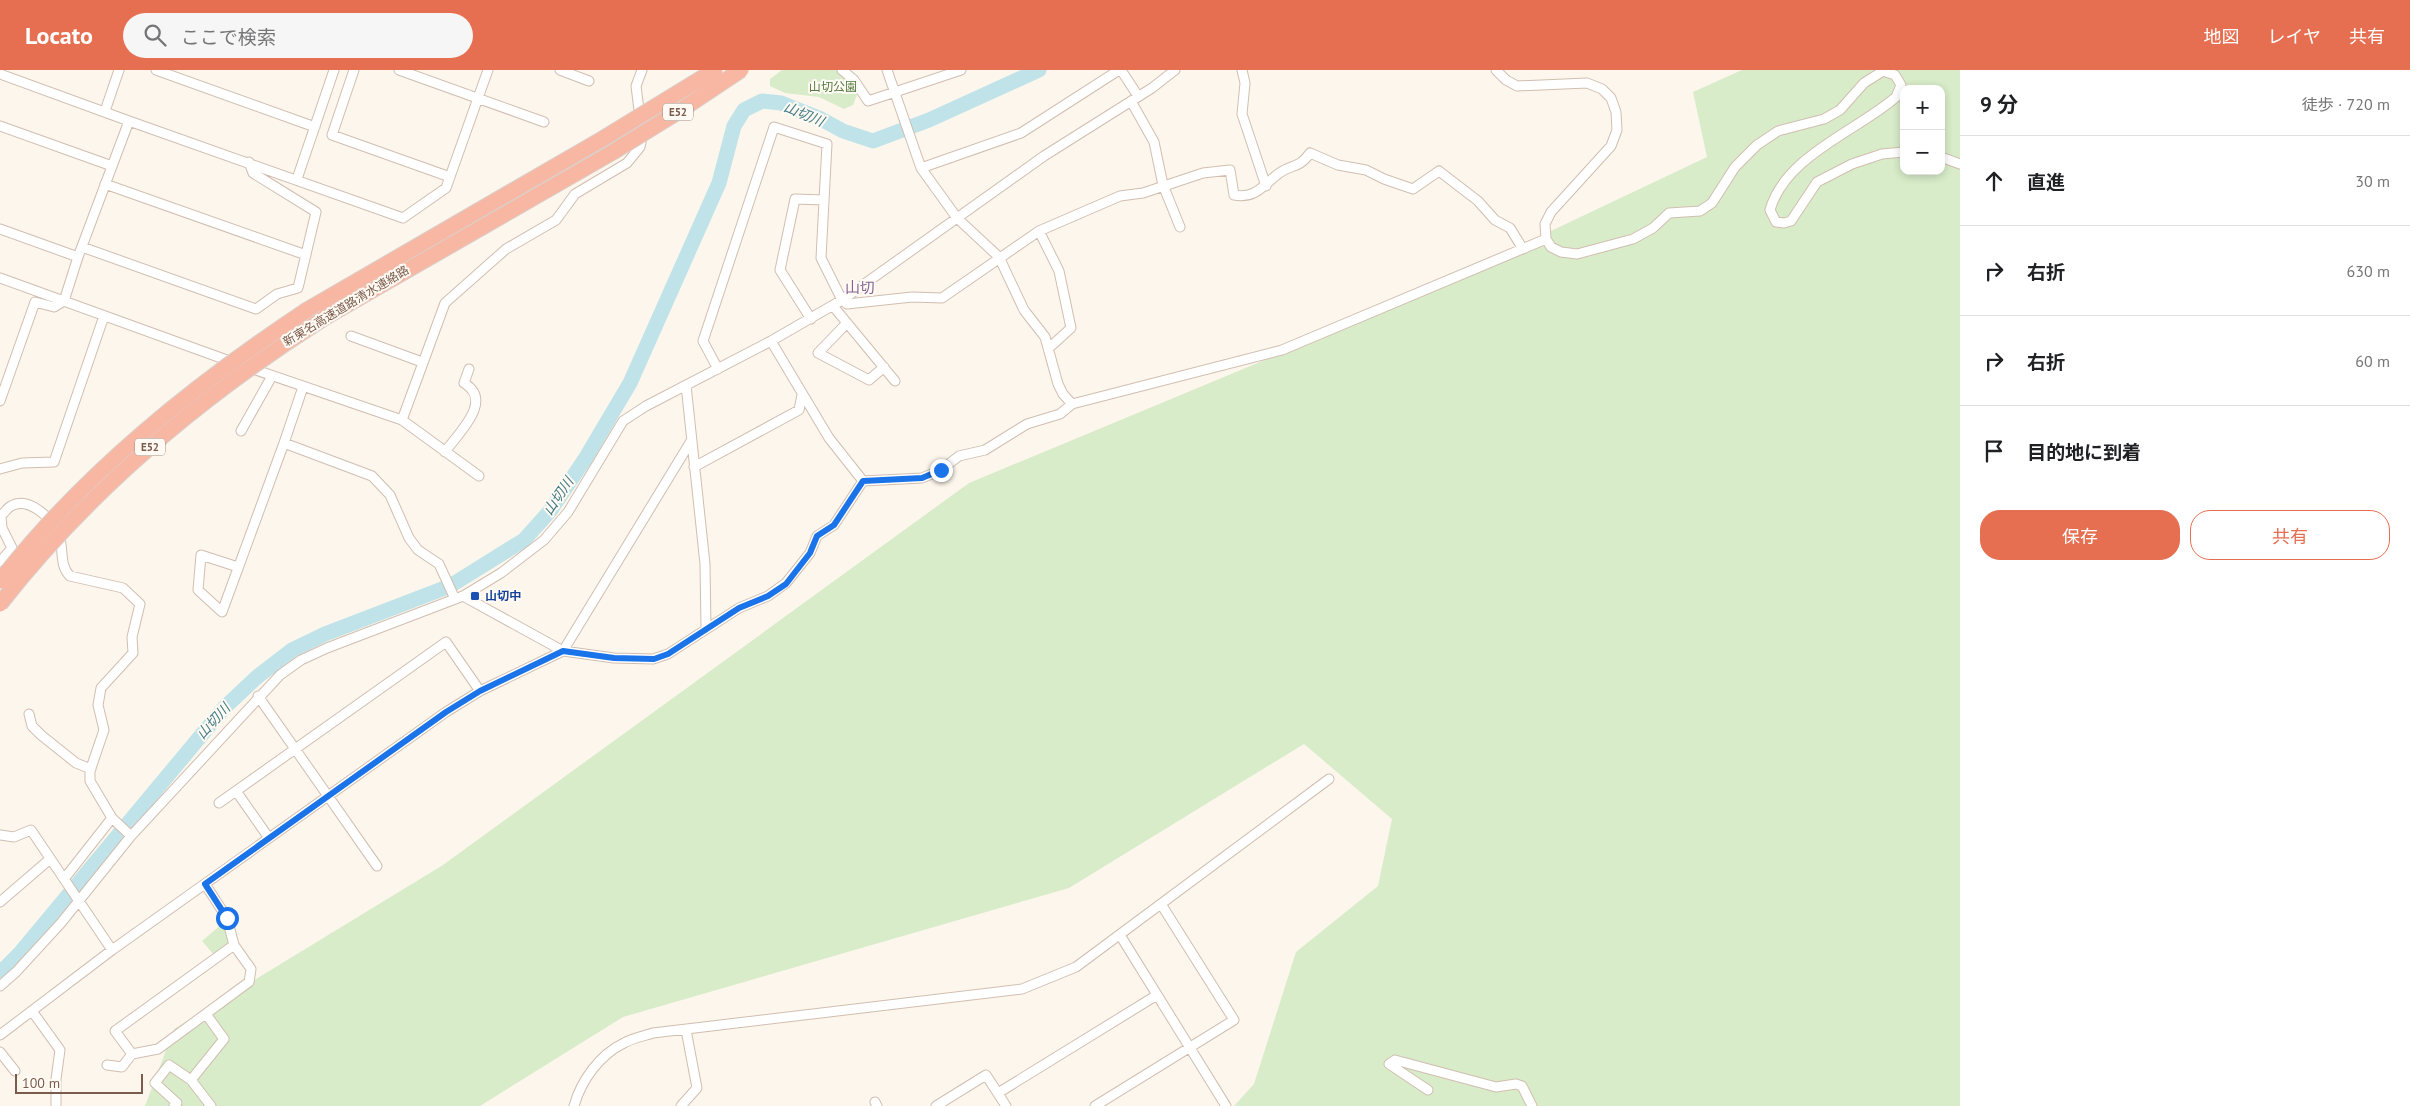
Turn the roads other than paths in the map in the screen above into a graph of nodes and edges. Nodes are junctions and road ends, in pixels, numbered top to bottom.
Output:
1 (119, 70) edge
2 (156, 70) edge
3 (334, 70) edge
4 (354, 70) edge
5 (399, 70) edge
6 (488, 70) edge
7 (560, 70) edge
8 (642, 70) edge
9 (715, 70) edge
10 (741, 70) edge
11 (842, 70) edge
12 (886, 70) edge
13 (961, 70) edge
14 (1120, 70) edge
15 (1175, 70) edge
16 (1242, 70) edge
17 (1496, 70) edge
18 (0, 74) edge
19 (589, 81) dead end
20 (894, 92) junction
21 (478, 98) junction
22 (1135, 99) junction
23 (104, 111) junction
24 (129, 122) junction
25 (544, 122) dead end
26 (0, 126) edge
27 (315, 128) junction
28 (1900, 152) edge
29 (1945, 158) edge
30 (249, 162) junction
31 (1960, 164) edge
32 (112, 166) junction
33 (921, 168) junction
34 (450, 177) junction
35 (297, 179) junction
36 (105, 184) junction
37 (1163, 185) junction
38 (1266, 186) junction
39 (824, 200) junction
40 (957, 218) junction
41 (1180, 227) dead end
42 (0, 229) edge
43 (1039, 231) junction
44 (1546, 239) junction
45 (82, 247) junction
46 (1523, 249) junction
47 (306, 255) junction
48 (78, 257) junction
49 (999, 257) junction
50 (0, 278) edge
51 (842, 300) junction
52 (64, 301) junction
53 (833, 306) junction
54 (104, 316) junction
55 (811, 319) junction
56 (847, 323) junction
57 (352, 336) dead end
58 (771, 341) junction
59 (1049, 348) junction
60 (422, 362) junction
61 (884, 367) junction
62 (468, 369) dead end
63 (718, 369) junction
64 (272, 376) junction
65 (895, 382) dead end
66 (686, 385) junction
67 (303, 387) junction
68 (802, 395) junction
69 (0, 401) edge
70 (1072, 404) junction
71 (402, 420) junction
72 (241, 431) dead end
73 (691, 442) junction
74 (284, 443) junction
75 (445, 452) junction
76 (694, 467) junction
77 (0, 469) edge
78 (479, 476) dead end
79 (863, 481) junction
80 (0, 516) edge
81 (0, 562) edge
82 (238, 567) junction
83 (0, 581) edge
84 (457, 595) junction
85 (0, 604) edge
86 (706, 628) junction
87 (563, 651) junction
88 (480, 691) junction
89 (258, 696) junction
90 (29, 714) dead end
91 (296, 749) junction
92 (91, 769) junction
93 (1330, 779) dead end
94 (236, 791) junction
95 (328, 796) junction
96 (220, 802) dead end
97 (113, 819) junction
98 (0, 835) edge
99 (129, 835) junction
100 (269, 838) junction
101 (50, 859) junction
102 (378, 866) dead end
103 (65, 880) junction
104 (205, 884) junction
105 (77, 897) junction
106 (0, 902) edge
107 (1161, 904) junction
108 (1120, 935) junction
109 (234, 945) junction
110 (112, 950) junction
111 (0, 986) edge
112 (1157, 995) junction
113 (32, 1011) junction
114 (206, 1014) junction
115 (686, 1030) junction
116 (0, 1035) edge
117 (1190, 1047) junction
118 (0, 1052) edge
119 (132, 1054) junction
120 (107, 1064) dead end
121 (15, 1071) dead end
122 (191, 1080) junction
123 (1428, 1090) dead end
124 (998, 1094) junction
125 (56, 1106) edge
126 (174, 1106) edge
127 (211, 1106) edge
128 (574, 1106) edge
129 (682, 1106) edge
130 (936, 1106) edge
131 (1006, 1106) edge
132 (1094, 1106) edge
133 (1226, 1106) edge
134 (1532, 1106) edge

1 - 23 street
2 - 27 street
3 - 27 street
4 - 34 street
5 - 21 street
6 - 21 street
7 - 19 street
8 - 60 street
9 - 83 highway, 新東名高速道路清水連絡路 / E52, bridge
10 - 85 highway, 新東名高速道路清水連絡路 / E52, bridge
11 - 20 street
12 - 20 street
13 - 20 street
14 - 22 street
14 - 33 street
15 - 22 street
16 - 38 street
17 - 44 street
18 - 23 street
20 - 33 street
21 - 25 street
21 - 34 street
22 - 37 street
22 - 40 street
23 - 24 street
24 - 30 street
24 - 32 street
26 - 32 street
27 - 35 street
28 - 44 street
29 - 31 street
30 - 35 street
30 - 47 street
32 - 36 street
33 - 40 street
34 - 35 street
36 - 45 street
36 - 47 street
37 - 38 street
37 - 41 street
37 - 43 street
38 - 46 street
39 - 51 street
39 - 55 street
39 - 63 street
40 - 49 street
40 - 51 street
42 - 48 street
43 - 49 street
43 - 59 street
44 - 46 street
45 - 47 street
45 - 48 street
46 - 70 street
48 - 52 street
49 - 51 street
49 - 59 street
50 - 52 street
51 - 53 street
52 - 54 street
52 - 69 street
53 - 55 street
53 - 56 street
54 - 64 street
54 - 77 street
55 - 58 street
56 - 61 street
56 - 61 street
57 - 60 street
58 - 63 street
58 - 68 street
59 - 70 street
60 - 71 street
61 - 65 street
62 - 75 street
63 - 66 street
64 - 67 street
64 - 72 street
66 - 73 street
66 - 84 street
67 - 71 street
67 - 74 street
68 - 76 street
68 - 79 street
70 - 79 street
71 - 75 street
73 - 76 street
73 - 87 street
74 - 82 street
74 - 84 street
75 - 78 street
76 - 86 street
79 - 86 street
80 - 81 street
80 - 92 street
82 - 82 street
84 - 87 street
84 - 89 street
86 - 87 street
87 - 88 street
88 - 91 street
88 - 95 street
89 - 91 street
89 - 99 street
90 - 92 street
91 - 94 street
91 - 95 street
92 - 97 street
93 - 107 street
94 - 96 street
94 - 100 street
95 - 100 street
95 - 102 street
97 - 99 street
97 - 103 street
98 - 101 street
99 - 105 street
100 - 104 street
101 - 103 street
101 - 106 street
103 - 105 street
104 - 109 street
104 - 110 street
105 - 110 street
105 - 111 street
107 - 108 street
107 - 117 street
108 - 112 street
108 - 115 street
109 - 114 street
109 - 119 street
110 - 113 street
112 - 117 street
112 - 124 street
113 - 116 street
113 - 125 street
114 - 119 street
114 - 122 street
115 - 128 street
115 - 129 street
117 - 132 street
117 - 133 street
118 - 121 street
119 - 120 street
122 - 126 street
122 - 127 street
123 - 134 street
124 - 130 street
124 - 131 street

